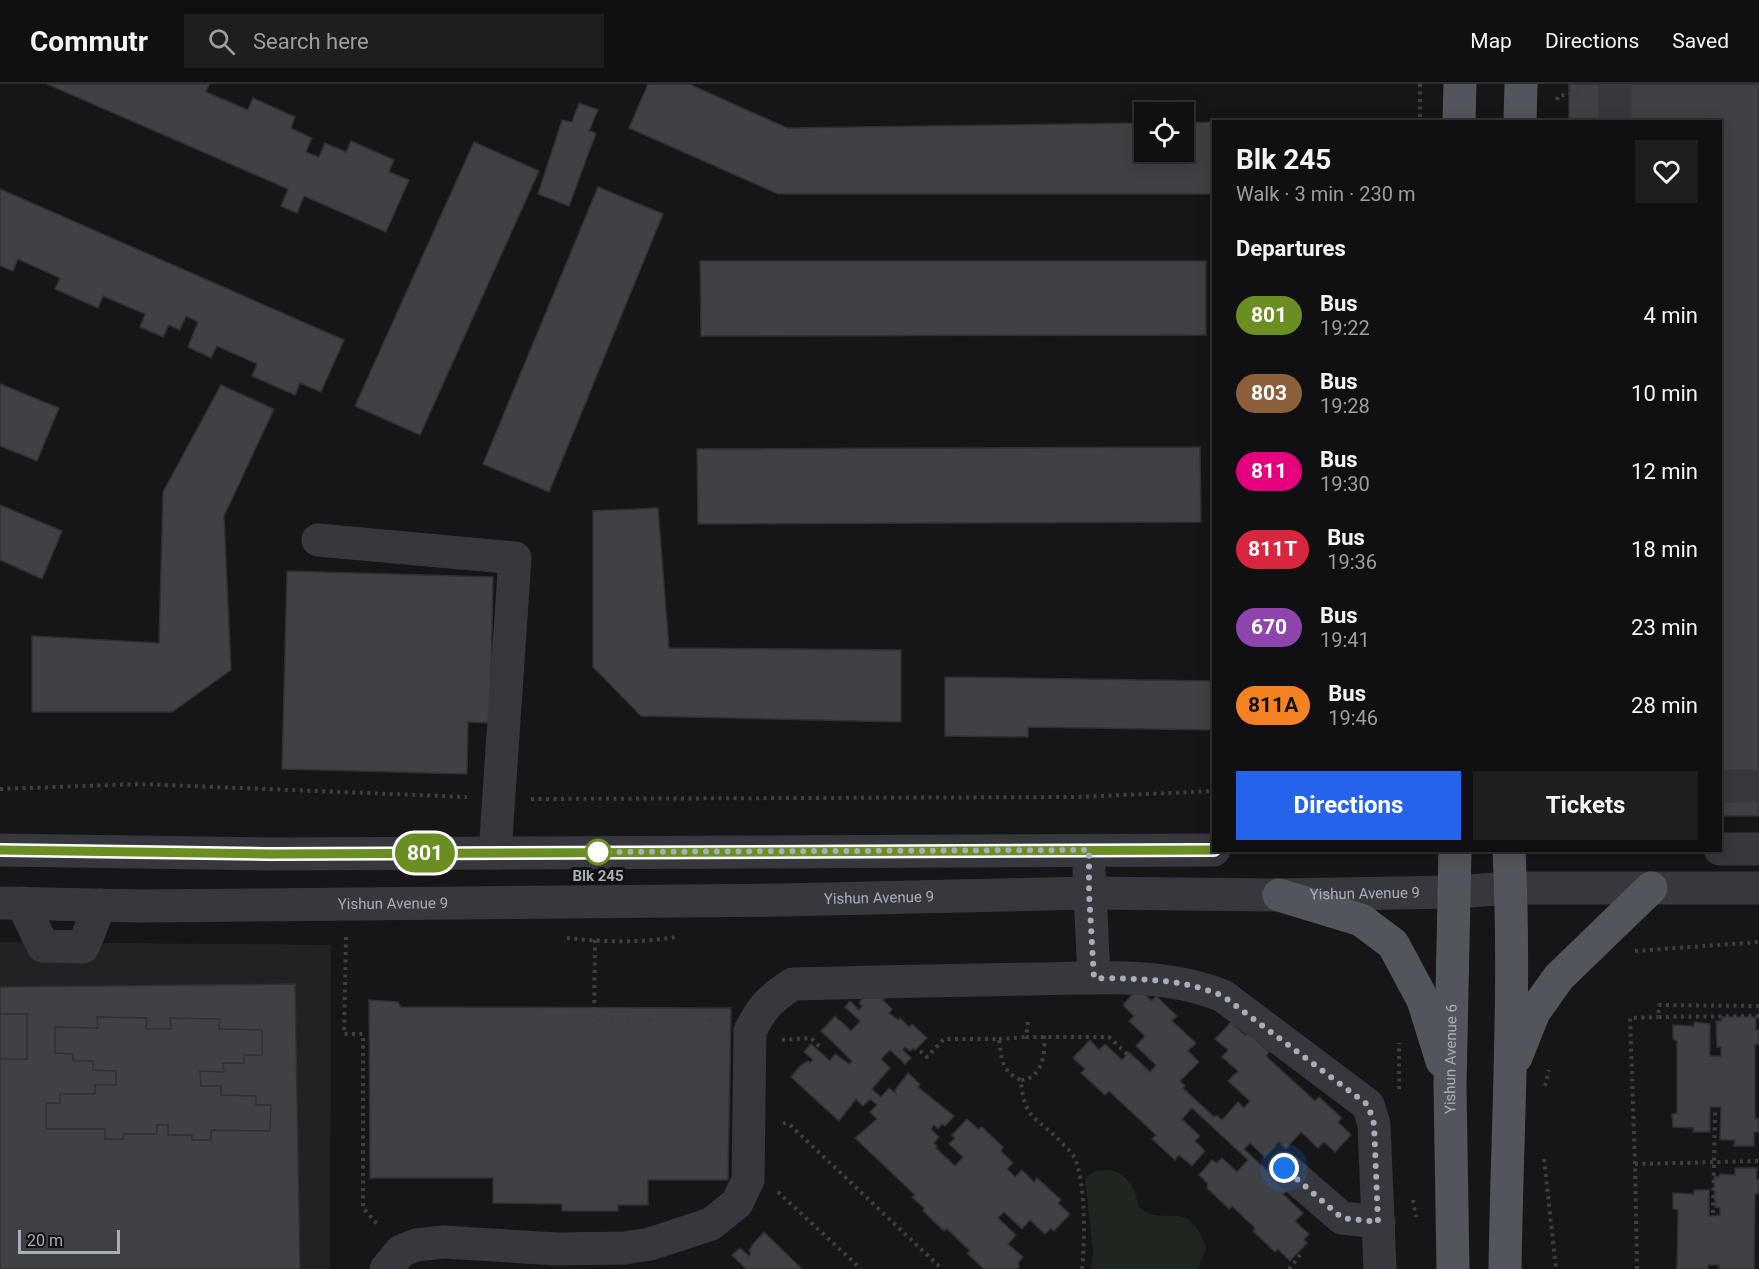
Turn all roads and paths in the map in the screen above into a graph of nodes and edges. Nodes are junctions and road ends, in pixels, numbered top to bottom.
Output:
1 (1420, 84) edge
2 (1460, 84) edge
3 (1521, 84) edge
4 (1615, 84) edge
5 (1420, 120) edge
6 (1459, 120) edge
7 (1520, 120) edge
8 (1615, 120) edge
9 (318, 540) dead end
10 (1722, 786) edge
11 (1759, 786) edge
12 (0, 789) edge
13 (1212, 790) edge
14 (498, 799) junction
15 (1722, 849) edge
16 (1759, 849) edge
17 (0, 850) edge
18 (1089, 850) junction
19 (1212, 850) edge
20 (914, 852) junction
21 (1455, 852) edge
22 (1509, 852) edge
23 (495, 853) junction
24 (1511, 888) junction
25 (1651, 888) junction
26 (1759, 888) edge
27 (1455, 892) junction
28 (1089, 893) junction
29 (1279, 895) junction
30 (915, 897) junction
31 (11, 903) edge
32 (346, 935) dead end
33 (595, 940) dead end
34 (1759, 942) edge
35 (1629, 952) dead end
36 (1094, 978) junction
37 (1759, 1006) edge
38 (1759, 1016) edge
39 (1658, 1017) junction
40 (725, 1020) dead end
41 (1028, 1022) dead end
42 (1044, 1036) junction
43 (1026, 1037) junction
44 (999, 1039) junction
45 (920, 1051) dead end
46 (1551, 1063) dead end
47 (1510, 1072) junction
48 (1148, 1074) dead end
49 (1021, 1080) junction
50 (1450, 1086) junction
51 (1545, 1096) dead end
52 (1714, 1112) dead end
53 (780, 1123) dead end
54 (1544, 1158) dead end
55 (1759, 1161) edge
56 (1714, 1162) junction
57 (1635, 1164) junction
58 (1284, 1168) dead end
59 (771, 1185) dead end
60 (1713, 1213) dead end
61 (1378, 1222) junction
62 (1301, 1254) dead end
63 (394, 1260) edge
64 (861, 1269) edge
65 (942, 1269) edge
66 (1082, 1269) edge
67 (1288, 1269) edge
68 (1380, 1269) edge
69 (1453, 1269) edge
70 (1506, 1269) edge
71 (1556, 1269) edge
72 (1637, 1269) edge

1 - 5 path
2 - 6 main road
3 - 7 main road
4 - 8 street
9 - 14 street
10 - 11 street
12 - 14 path
13 - 14 path
14 - 23 street
15 - 16 street
17 - 23 street
18 - 19 street
18 - 20 street
18 - 28 street
20 - 23 street
20 - 30 street
21 - 27 main road, Yishun Avenue 6
22 - 24 main road
24 - 25 street, Yishun Avenue 9
24 - 27 street, Yishun Avenue 9
24 - 47 main road
25 - 26 street, Yishun Avenue 9
25 - 47 main road
27 - 29 street, Yishun Avenue 9
27 - 50 main road, Yishun Avenue 6
28 - 29 street, Yishun Avenue 9
28 - 30 street, Yishun Avenue 9
28 - 36 street
29 - 50 main road
30 - 31 street, Yishun Avenue 9
32 - 63 path
33 - 40 path
34 - 35 path
36 - 61 street
36 - 63 street
37 - 39 path
38 - 39 path
39 - 57 path
41 - 43 path
42 - 43 path
42 - 48 path
42 - 49 path
43 - 44 path
44 - 45 path
44 - 49 path
46 - 51 path
47 - 70 main road
49 - 66 path
50 - 69 main road, Yishun Avenue 6
52 - 56 path
53 - 65 path
54 - 71 path
55 - 56 path
56 - 57 path
56 - 60 path
57 - 72 path
58 - 61 street
59 - 64 path
61 - 68 street
62 - 67 path

